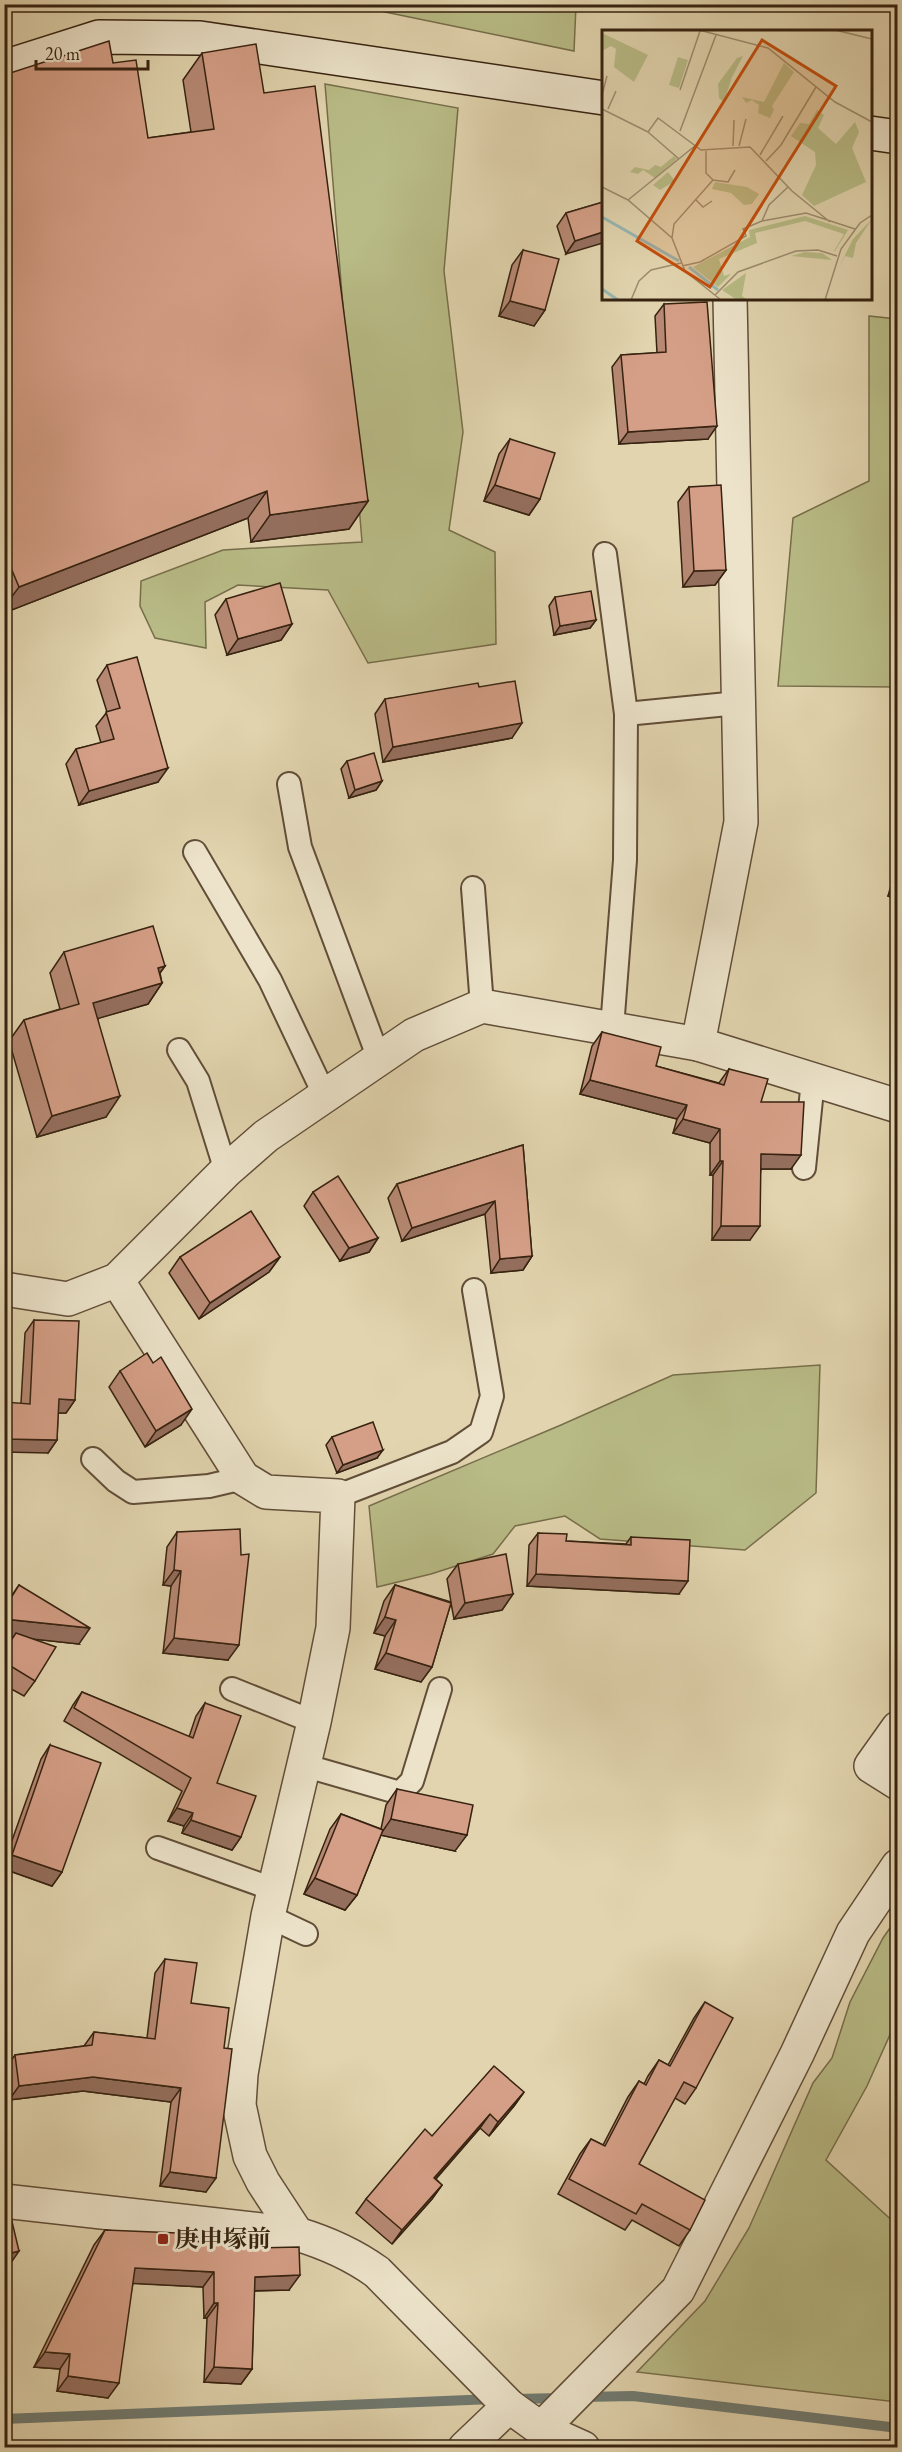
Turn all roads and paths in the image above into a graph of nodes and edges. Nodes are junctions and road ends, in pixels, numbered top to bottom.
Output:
1 (4, 67) edge
2 (602, 98) edge
3 (872, 133) edge
4 (897, 136) edge
5 (730, 300) edge
6 (605, 554) dead end
7 (738, 703) junction
8 (626, 714) junction
9 (290, 784) dead end
10 (195, 852) dead end
11 (473, 888) dead end
12 (482, 1006) junction
13 (612, 1028) junction
14 (699, 1044) junction
15 (180, 1050) dead end
16 (379, 1059) junction
17 (813, 1080) junction
18 (325, 1096) junction
19 (897, 1106) edge
20 (804, 1168) edge
21 (226, 1171) junction
22 (117, 1280) junction
23 (4, 1289) edge
24 (474, 1290) dead end
25 (93, 1459) dead end
26 (243, 1478) junction
27 (338, 1496) junction
28 (232, 1689) dead end
29 (441, 1689) dead end
30 (315, 1722) junction
31 (897, 1728) edge
32 (303, 1765) junction
33 (897, 1783) edge
34 (158, 1848) dead end
35 (897, 1866) edge
36 (270, 1903) junction
37 (306, 1934) dead end
38 (4, 2201) edge
39 (297, 2234) junction
40 (509, 2406) junction
41 (541, 2429) junction
42 (465, 2448) edge
43 (583, 2448) edge

1 - 2 street
3 - 4 street
5 - 7 street
6 - 8 lane
7 - 8 lane
7 - 14 street
8 - 13 lane
9 - 16 lane
10 - 18 lane
11 - 12 lane
12 - 13 street
12 - 16 street
13 - 14 street
14 - 17 street
15 - 21 lane
16 - 18 street
17 - 19 street
17 - 20 lane
18 - 21 street
21 - 22 street
22 - 23 street
22 - 26 street
24 - 27 lane
25 - 26 lane
26 - 27 street
27 - 30 street
28 - 30 lane
29 - 32 lane
30 - 32 street
31 - 33 street
32 - 36 street
34 - 36 lane
35 - 41 street
36 - 37 lane
36 - 39 street
38 - 39 street
39 - 40 street
40 - 41 street
40 - 42 street
41 - 43 street

